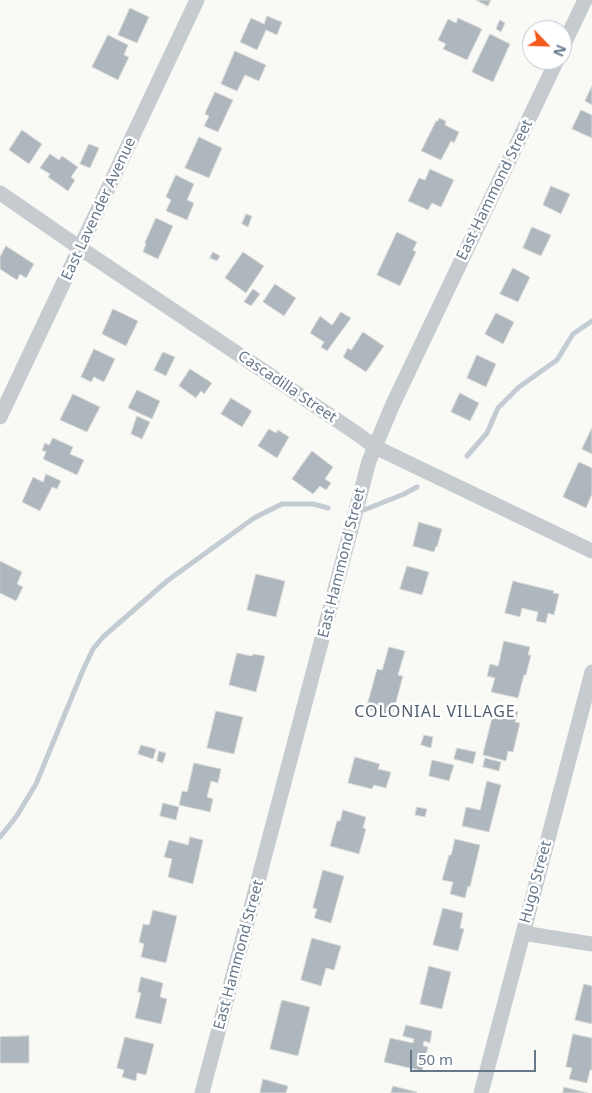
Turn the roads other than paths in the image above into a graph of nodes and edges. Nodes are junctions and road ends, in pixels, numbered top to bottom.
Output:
1 (197, 0) edge
2 (585, 0) edge
3 (572, 27) edge
4 (552, 70) edge
5 (0, 193) edge
6 (80, 248) junction
7 (0, 417) edge
8 (375, 447) junction
9 (592, 551) edge
10 (592, 672) edge
11 (523, 933) junction
12 (592, 944) edge
13 (202, 1093) edge
14 (481, 1093) edge

1 - 6 street, East Lavender Avenue
2 - 3 street
4 - 8 street, East Hammond Street
5 - 6 street, Cascadilla Street
6 - 7 street, East Lavender Avenue
6 - 8 street, Cascadilla Street
8 - 9 street, Cascadilla Street
8 - 13 street, East Hammond Street
10 - 11 street, Hugo Street
11 - 12 street
11 - 14 street, Hugo Street

